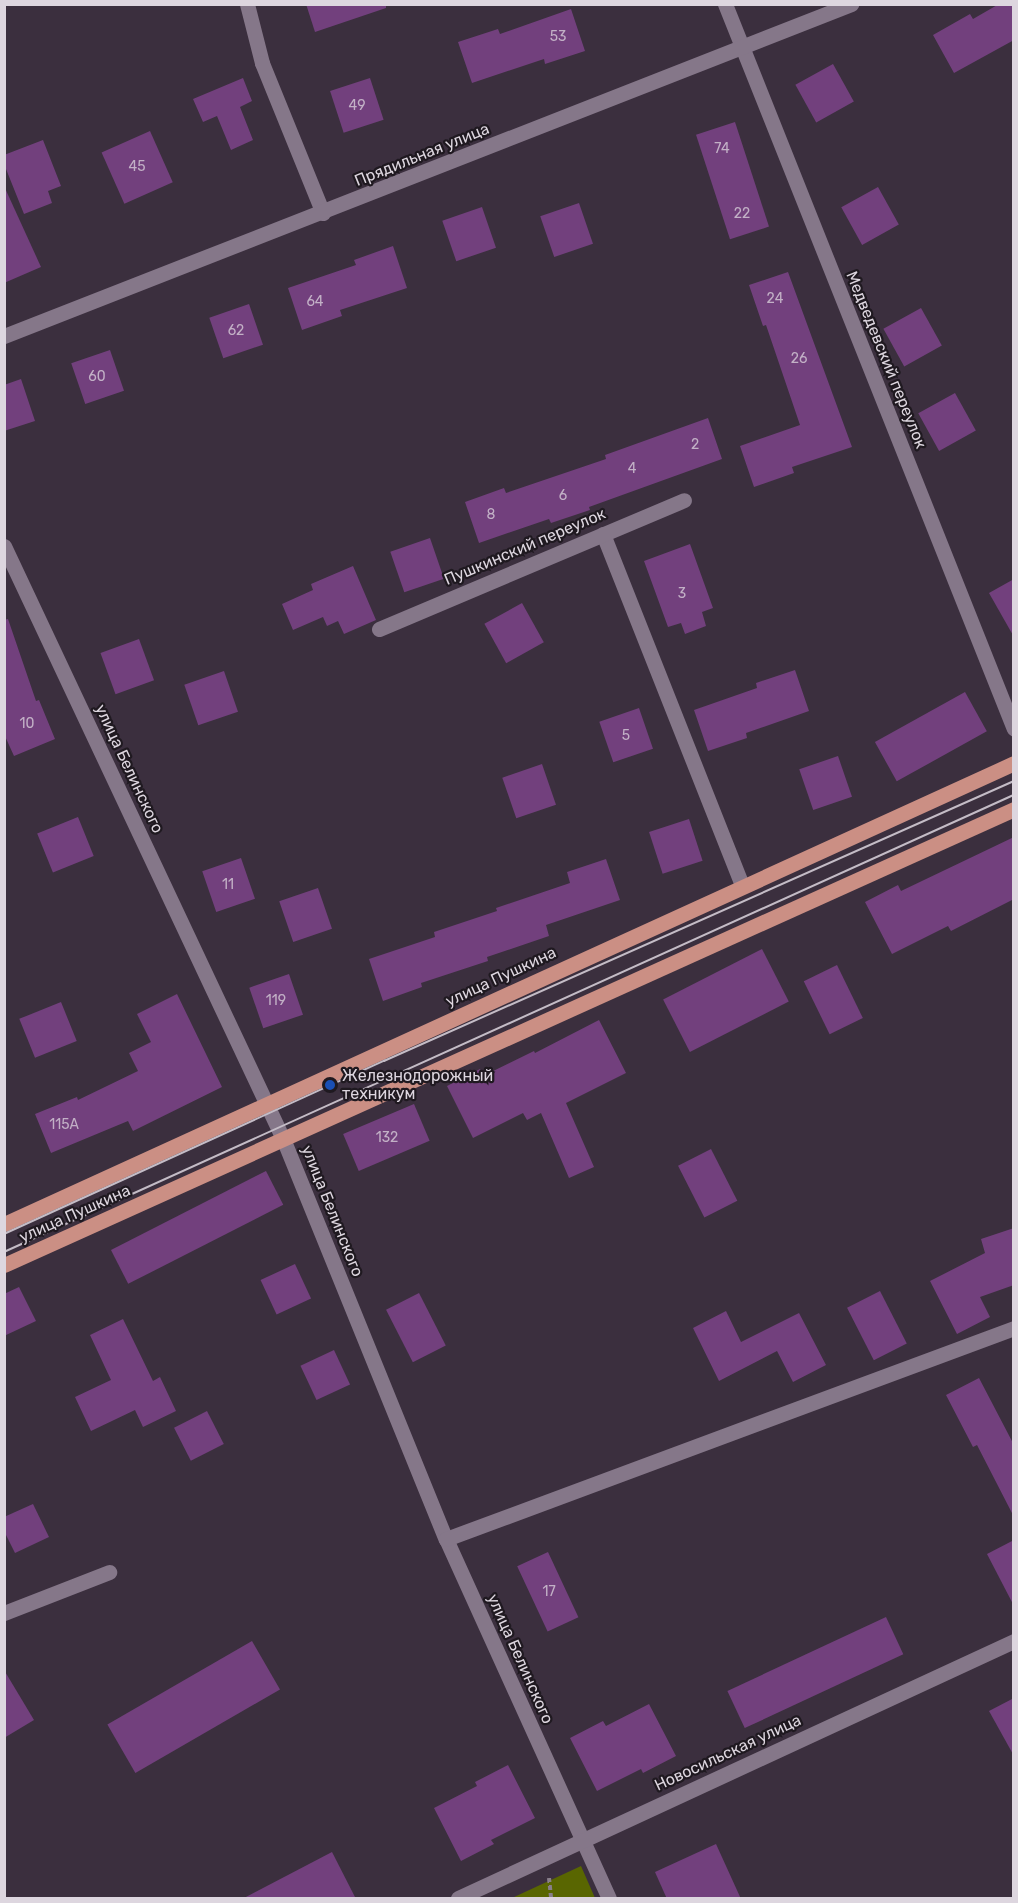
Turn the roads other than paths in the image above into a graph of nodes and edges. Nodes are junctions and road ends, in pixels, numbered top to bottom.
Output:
1 (247, 4) edge
2 (725, 4) edge
3 (851, 4) edge
4 (742, 48) junction
5 (323, 213) junction
6 (4, 336) edge
7 (684, 500) dead end
8 (603, 534) junction
9 (4, 546) edge
10 (379, 629) dead end
11 (1014, 729) edge
12 (1014, 763) edge
13 (1014, 809) edge
14 (742, 885) junction
15 (267, 1106) junction
16 (284, 1141) junction
17 (4, 1224) edge
18 (4, 1265) edge
19 (1014, 1328) edge
20 (446, 1539) junction
21 (109, 1572) dead end
22 (4, 1613) edge
23 (1014, 1641) edge
24 (582, 1840) junction
25 (459, 1899) edge
26 (609, 1899) edge

1 - 5 street
2 - 4 street, Медведевский переулок
3 - 4 street, Прядильная улица
4 - 5 street, Прядильная улица
4 - 11 street, Медведевский переулок
5 - 6 street, Прядильная улица
7 - 8 street, Пушкинский переулок
8 - 10 street, Пушкинский переулок
8 - 14 street
9 - 15 street, улица Белинского
12 - 14 main road, улица Пушкина
13 - 16 main road, улица Пушкина
14 - 15 main road, улица Пушкина
15 - 16 street, улица Белинского
15 - 17 main road, улица Пушкина
16 - 18 main road, улица Пушкина
16 - 20 street, улица Белинского
19 - 20 street
20 - 24 street, улица Белинского
21 - 22 street
23 - 24 street, Новосильская улица
24 - 25 street, Новосильская улица
24 - 26 street, улица Белинского

